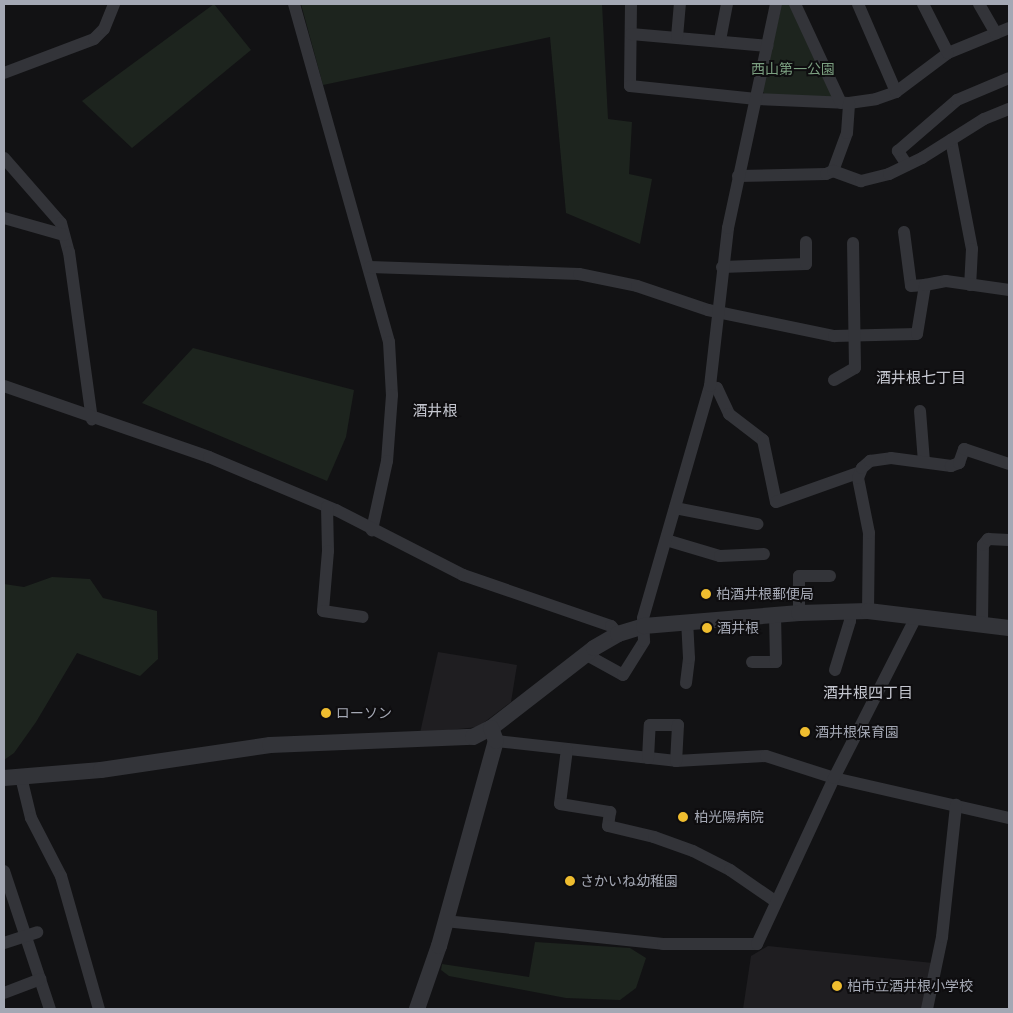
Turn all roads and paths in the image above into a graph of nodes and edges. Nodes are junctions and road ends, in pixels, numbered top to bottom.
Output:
1 (114, 4) edge
2 (294, 4) edge
3 (631, 4) edge
4 (680, 4) edge
5 (727, 4) edge
6 (776, 4) edge
7 (795, 4) edge
8 (858, 4) edge
9 (923, 4) edge
10 (979, 4) edge
11 (1005, 32) edge
12 (631, 34) junction
13 (677, 37) junction
14 (720, 40) junction
15 (767, 46) junction
16 (948, 53) junction
17 (4, 73) edge
18 (1009, 78) edge
19 (896, 92) junction
20 (756, 99) junction
21 (845, 103) junction
22 (1009, 108) edge
23 (951, 140) junction
24 (4, 158) edge
25 (906, 165) junction
26 (833, 171) junction
27 (738, 176) junction
28 (4, 218) edge
29 (904, 232) dead end
30 (64, 235) junction
31 (806, 242) dead end
32 (853, 243) dead end
33 (370, 267) junction
34 (722, 267) junction
35 (970, 284) junction
36 (925, 285) junction
37 (1009, 290) edge
38 (717, 312) junction
39 (855, 335) junction
40 (834, 380) dead end
41 (4, 386) edge
42 (710, 386) junction
43 (920, 411) dead end
44 (92, 419) junction
45 (924, 462) junction
46 (1009, 464) edge
47 (858, 473) junction
48 (328, 507) junction
49 (675, 508) junction
50 (757, 524) dead end
51 (372, 530) junction
52 (666, 540) junction
53 (1009, 540) edge
54 (764, 554) dead end
55 (830, 576) dead end
56 (868, 610) junction
57 (850, 611) junction
58 (799, 612) junction
59 (775, 614) junction
60 (363, 617) dead end
61 (916, 617) junction
62 (687, 621) junction
63 (982, 624) junction
64 (644, 626) junction
65 (1009, 628) edge
66 (618, 634) junction
67 (585, 654) junction
68 (752, 662) dead end
69 (835, 670) dead end
70 (686, 683) dead end
71 (493, 734) junction
72 (567, 749) junction
73 (648, 758) junction
74 (676, 760) junction
75 (21, 777) junction
76 (4, 778) edge
77 (834, 778) junction
78 (956, 805) junction
79 (1009, 818) edge
80 (4, 871) edge
81 (8, 897) edge
82 (775, 901) junction
83 (445, 921) junction
84 (32, 934) junction
85 (4, 943) edge
86 (40, 978) junction
87 (4, 993) edge
88 (50, 1009) edge
89 (99, 1009) edge
90 (417, 1009) edge
91 (927, 1009) edge

1 - 17 street
2 - 33 street
3 - 12 street
4 - 13 street
5 - 14 street
6 - 15 street
7 - 21 street
8 - 19 street
9 - 16 street
10 - 11 street
11 - 16 street
12 - 13 street
12 - 20 street
13 - 14 street
14 - 15 street
15 - 20 street
16 - 19 street
18 - 25 street
19 - 21 street
20 - 21 street
20 - 27 street
21 - 26 street
22 - 23 street
23 - 25 street
23 - 35 street
24 - 30 street
25 - 26 street
26 - 27 street
27 - 34 street
28 - 30 street
29 - 36 street
30 - 44 street
31 - 34 street
32 - 39 street
33 - 38 street
33 - 51 street
34 - 38 street
35 - 36 street
35 - 37 street
36 - 39 street
38 - 39 street
38 - 42 street
39 - 40 street
41 - 44 street
42 - 47 street
42 - 49 street
43 - 45 street
44 - 48 street
45 - 46 street
45 - 47 street
47 - 56 street
48 - 51 street
48 - 60 street
49 - 50 street
49 - 52 street
51 - 66 street
52 - 54 street
52 - 64 street
53 - 63 street
55 - 58 street
56 - 57 street
56 - 61 street
57 - 58 street
57 - 69 street
58 - 59 street
59 - 62 street
59 - 68 street
61 - 63 street
61 - 77 street
62 - 64 street
62 - 70 street
63 - 65 street
64 - 66 street
64 - 67 street
66 - 67 street
67 - 71 street
71 - 72 street
71 - 75 street
71 - 83 street
72 - 73 street
72 - 82 street
73 - 74 street
73 - 74 street
74 - 77 street
75 - 76 street
75 - 89 street
77 - 78 street
77 - 82 street
78 - 79 street
78 - 91 street
80 - 81 street
81 - 84 street
82 - 83 street
83 - 90 street
84 - 85 street
84 - 86 street
86 - 87 street
86 - 88 street

